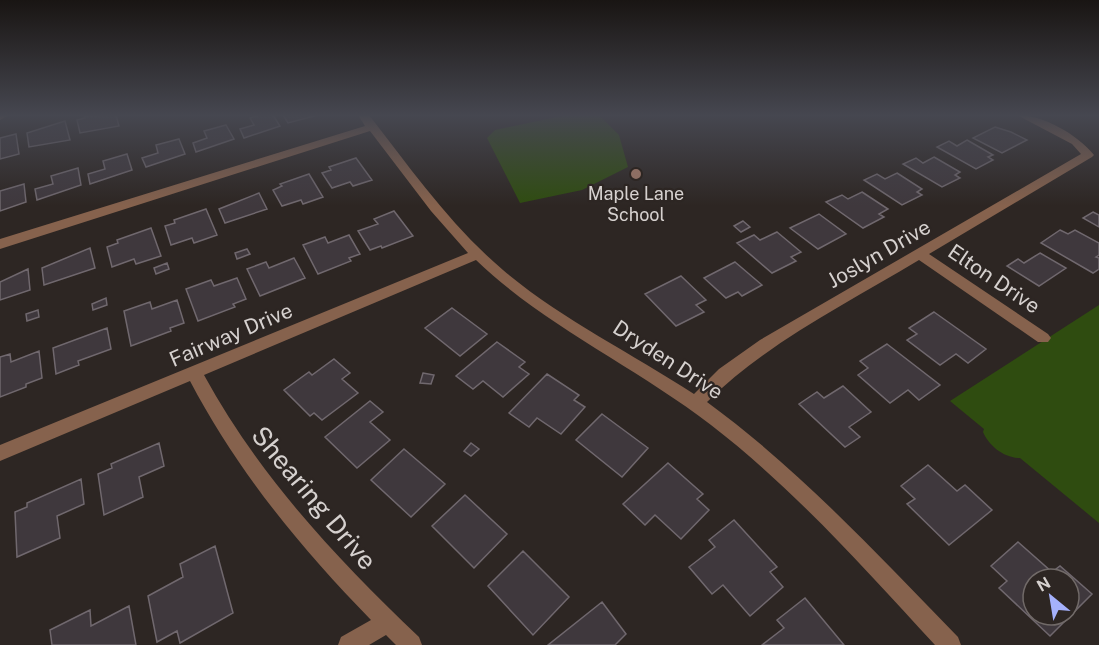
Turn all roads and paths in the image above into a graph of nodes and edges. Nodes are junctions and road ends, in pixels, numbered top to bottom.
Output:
1 (296, 145) edge
2 (387, 145) edge
3 (1079, 145) edge
4 (0, 244) edge
5 (478, 254) junction
6 (921, 255) junction
7 (1043, 338) dead end
8 (194, 373) junction
9 (695, 403) junction
10 (0, 453) edge
11 (388, 622) junction
12 (349, 645) edge
13 (411, 645) edge
14 (950, 645) edge

1 - 4 street
2 - 5 street, Dryden Drive
3 - 6 street, Joslyn Drive
5 - 8 street, Fairway Drive
5 - 9 street, Dryden Drive
6 - 7 street, Elton Drive
6 - 9 street, Joslyn Drive
8 - 10 street, Fairway Drive
8 - 11 street, Shearing Drive
9 - 14 street, Dryden Drive
11 - 12 street
11 - 13 street, Shearing Drive

